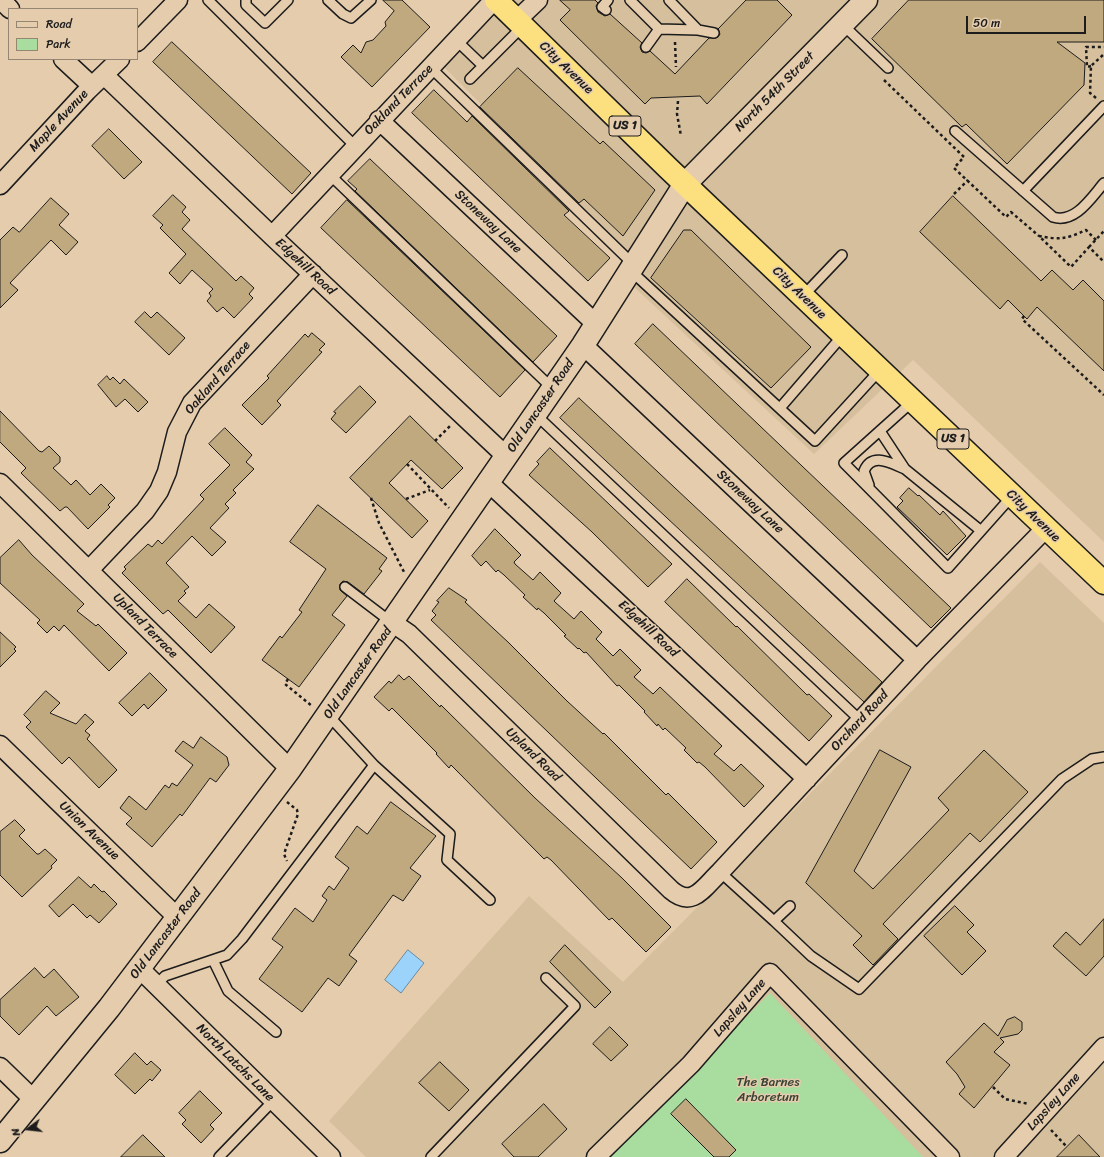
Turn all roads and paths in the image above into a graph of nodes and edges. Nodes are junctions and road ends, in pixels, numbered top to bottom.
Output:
1 (1, 0) edge
2 (178, 0) edge
3 (208, 0) edge
4 (246, 0) edge
5 (288, 0) edge
6 (328, 0) edge
7 (371, 0) edge
8 (495, 0) edge
9 (538, 0) edge
10 (608, 0) edge
11 (630, 0) edge
12 (669, 0) edge
13 (866, 0) edge
14 (9, 8) edge
15 (606, 10) dead end
16 (520, 23) junction
17 (842, 24) junction
18 (659, 29) junction
19 (675, 29) junction
20 (698, 30) junction
21 (714, 33) dead end
22 (456, 40) junction
23 (138, 41) edge
24 (646, 47) dead end
25 (1104, 47) edge
26 (1104, 54) edge
27 (65, 60) edge
28 (119, 60) edge
29 (483, 66) junction
30 (1091, 66) junction
31 (430, 67) junction
32 (676, 67) dead end
33 (888, 68) dead end
34 (880, 76) dead end
35 (470, 79) dead end
36 (98, 80) junction
37 (678, 101) dead end
38 (1102, 104) edge
39 (379, 120) junction
40 (955, 131) dead end
41 (681, 136) dead end
42 (355, 146) junction
43 (329, 174) junction
44 (968, 180) junction
45 (1104, 183) edge
46 (685, 184) junction
47 (0, 185) edge
48 (1023, 192) junction
49 (954, 194) dead end
50 (1104, 231) edge
51 (272, 236) junction
52 (1039, 236) junction
53 (1096, 240) junction
54 (1089, 247) junction
55 (842, 255) dead end
56 (1104, 262) edge
57 (632, 268) junction
58 (313, 274) junction
59 (803, 296) junction
60 (1024, 316) dead end
61 (596, 324) junction
62 (843, 335) junction
63 (583, 345) junction
64 (880, 370) junction
65 (552, 388) junction
66 (1104, 395) edge
67 (913, 401) junction
68 (780, 408) junction
69 (534, 413) junction
70 (452, 424) dead end
71 (880, 431) junction
72 (435, 441) dead end
73 (506, 457) junction
74 (407, 464) dead end
75 (905, 469) junction
76 (487, 481) junction
77 (0, 483) edge
78 (430, 490) junction
79 (874, 493) junction
80 (1012, 496) junction
81 (371, 498) dead end
82 (406, 499) dead end
83 (451, 510) dead end
84 (1046, 528) junction
85 (980, 530) junction
86 (89, 570) junction
87 (406, 576) dead end
88 (1104, 582) edge
89 (345, 587) dead end
90 (393, 623) junction
91 (917, 660) junction
92 (288, 680) dead end
93 (321, 712) junction
94 (861, 721) junction
95 (0, 745) edge
96 (1104, 757) edge
97 (374, 764) junction
98 (290, 769) junction
99 (808, 779) junction
100 (285, 800) dead end
101 (295, 869) junction
102 (720, 872) junction
103 (671, 890) joint
104 (490, 900) dead end
105 (790, 906) dead end
106 (178, 918) junction
107 (774, 921) junction
108 (213, 960) junction
109 (140, 968) junction
110 (546, 978) dead end
111 (156, 985) junction
112 (276, 1032) dead end
113 (1104, 1047) edge
114 (0, 1067) edge
115 (993, 1086) dead end
116 (33, 1100) junction
117 (273, 1101) junction
118 (1046, 1112) junction
119 (0, 1140) edge
120 (1067, 1147) dead end
121 (219, 1157) edge
122 (331, 1157) edge
123 (431, 1157) edge
124 (596, 1157) edge
125 (950, 1157) edge
126 (1004, 1157) edge

1 - 14 street
2 - 23 street
3 - 42 lane
4 - 5 lane
6 - 7 lane
8 - 16 highway, City Avenue / US 1
8 - 22 street, Oakland Terrace
9 - 16 street
10 - 15 lane
11 - 18 lane
12 - 20 lane
13 - 17 main road, North 54th Street
16 - 29 lane
16 - 46 highway, City Avenue / US 1
17 - 33 lane
17 - 46 main road, North 54th Street
18 - 19 lane
18 - 24 lane
19 - 20 lane
19 - 32 path
20 - 21 lane
22 - 29 lane
22 - 31 street, Oakland Terrace
25 - 30 path
26 - 30 path
27 - 36 street, Edgehill Road
28 - 36 street, Maple Avenue
29 - 35 lane
30 - 38 path
31 - 39 street, Oakland Terrace
31 - 57 lane
34 - 44 path
36 - 47 street, Maple Avenue
36 - 51 street, Edgehill Road
37 - 41 path
38 - 48 lane
39 - 42 street, Oakland Terrace
39 - 61 street, Stoneway Lane
40 - 48 lane
42 - 43 street, Oakland Terrace
43 - 51 street, Oakland Terrace
43 - 65 lane
44 - 49 path
44 - 52 path
45 - 48 lane
46 - 57 main road, Old Lancaster Road
46 - 59 highway, City Avenue / US 1
50 - 53 path
51 - 58 street, Edgehill Road
52 - 53 path
52 - 54 path
53 - 54 path
54 - 56 path
55 - 59 lane
57 - 61 main road, Old Lancaster Road
57 - 68 lane
58 - 73 street, Edgehill Road
58 - 86 street, Oakland Terrace
59 - 62 highway, City Avenue / US 1
60 - 66 path
61 - 63 main road, Old Lancaster Road
62 - 64 highway, City Avenue / US 1
62 - 68 lane
63 - 65 main road, Old Lancaster Road
63 - 91 street, Stoneway Lane
64 - 67 highway, City Avenue / US 1
64 - 68 lane
65 - 69 main road, Old Lancaster Road
67 - 71 lane
67 - 80 highway, City Avenue / US 1
69 - 73 main road, Old Lancaster Road
69 - 94 lane
70 - 72 path
71 - 75 lane
71 - 79 lane
73 - 76 main road, Old Lancaster Road
74 - 78 path
75 - 79 lane
75 - 85 lane
76 - 90 main road, Old Lancaster Road
76 - 99 street, Edgehill Road
77 - 86 street, Upland Terrace
78 - 82 path
78 - 83 path
79 - 85 lane
80 - 84 highway, City Avenue / US 1
80 - 85 lane
81 - 87 path
84 - 88 highway, City Avenue / US 1
84 - 91 street, Orchard Road
86 - 98 street, Upland Terrace
89 - 90 lane
90 - 93 main road, Old Lancaster Road
90 - 103 street, Upland Road
91 - 94 street, Orchard Road
92 - 93 path
93 - 97 lane
93 - 98 main road, Old Lancaster Road
94 - 99 street, Orchard Road
95 - 106 street, Union Avenue
96 - 107 lane
97 - 101 lane
97 - 104 lane
98 - 106 main road, Old Lancaster Road
99 - 102 street, Orchard Road
100 - 101 path
101 - 108 lane
102 - 103 street, Orchard Road
102 - 107 lane
105 - 107 lane
106 - 109 main road, Old Lancaster Road
108 - 111 lane
108 - 112 lane
109 - 111 street, North Latchs Lane
109 - 116 main road, Old Lancaster Road
110 - 123 lane
111 - 117 street, North Latchs Lane
113 - 118 street, Lapsley Lane
114 - 116 street
115 - 118 path
116 - 119 main road, Old Lancaster Road
117 - 121 lane
117 - 122 street, North Latchs Lane
118 - 120 path
118 - 126 street, Lapsley Lane
124 - 125 street, Lapsley Lane

